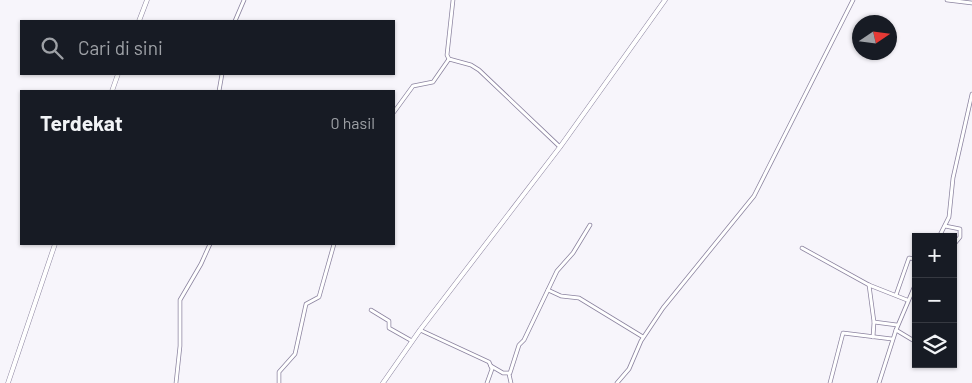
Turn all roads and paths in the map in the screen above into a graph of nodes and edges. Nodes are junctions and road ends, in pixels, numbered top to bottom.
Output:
1 (147, 0) edge
2 (244, 0) edge
3 (453, 0) edge
4 (665, 0) edge
5 (853, 0) edge
6 (947, 0) edge
7 (972, 3) edge
8 (139, 20) edge
9 (235, 20) edge
10 (449, 58) junction
11 (118, 75) edge
12 (222, 75) edge
13 (112, 90) edge
14 (219, 90) edge
15 (972, 94) edge
16 (395, 111) edge
17 (970, 111) edge
18 (560, 147) junction
19 (590, 225) dead end
20 (945, 226) junction
21 (941, 233) edge
22 (957, 241) edge
23 (55, 245) edge
24 (210, 245) edge
25 (334, 245) edge
26 (802, 248) dead end
27 (912, 258) edge
28 (869, 285) junction
29 (548, 290) junction
30 (912, 291) edge
31 (896, 295) junction
32 (907, 300) junction
33 (371, 310) dead end
34 (874, 322) junction
35 (898, 325) junction
36 (420, 330) junction
37 (896, 330) junction
38 (643, 336) junction
39 (873, 337) junction
40 (892, 339) junction
41 (912, 340) edge
42 (412, 341) junction
43 (491, 366) junction
44 (509, 374) junction
45 (8, 383) edge
46 (176, 383) edge
47 (279, 383) edge
48 (383, 383) edge
49 (487, 383) edge
50 (511, 383) edge
51 (617, 383) edge
52 (830, 383) edge
53 (879, 383) edge

1 - 8 street
2 - 9 street
3 - 10 street
4 - 18 street
5 - 38 street
6 - 7 street
10 - 16 street
10 - 18 street
11 - 13 street
12 - 14 street
15 - 17 street
17 - 20 street
18 - 36 street
19 - 29 street
20 - 21 street
20 - 22 street
23 - 45 street
24 - 46 street
25 - 47 street
26 - 28 street
27 - 31 street
28 - 31 street
28 - 34 street
29 - 38 street
29 - 44 street
30 - 32 street
31 - 32 street
32 - 35 street
33 - 42 street
34 - 35 street
34 - 39 street
35 - 37 street
36 - 42 street
36 - 43 street
37 - 40 street
37 - 41 street
38 - 51 street
39 - 40 street
39 - 52 street
40 - 53 street
42 - 48 street
43 - 44 street
43 - 49 street
44 - 50 street

